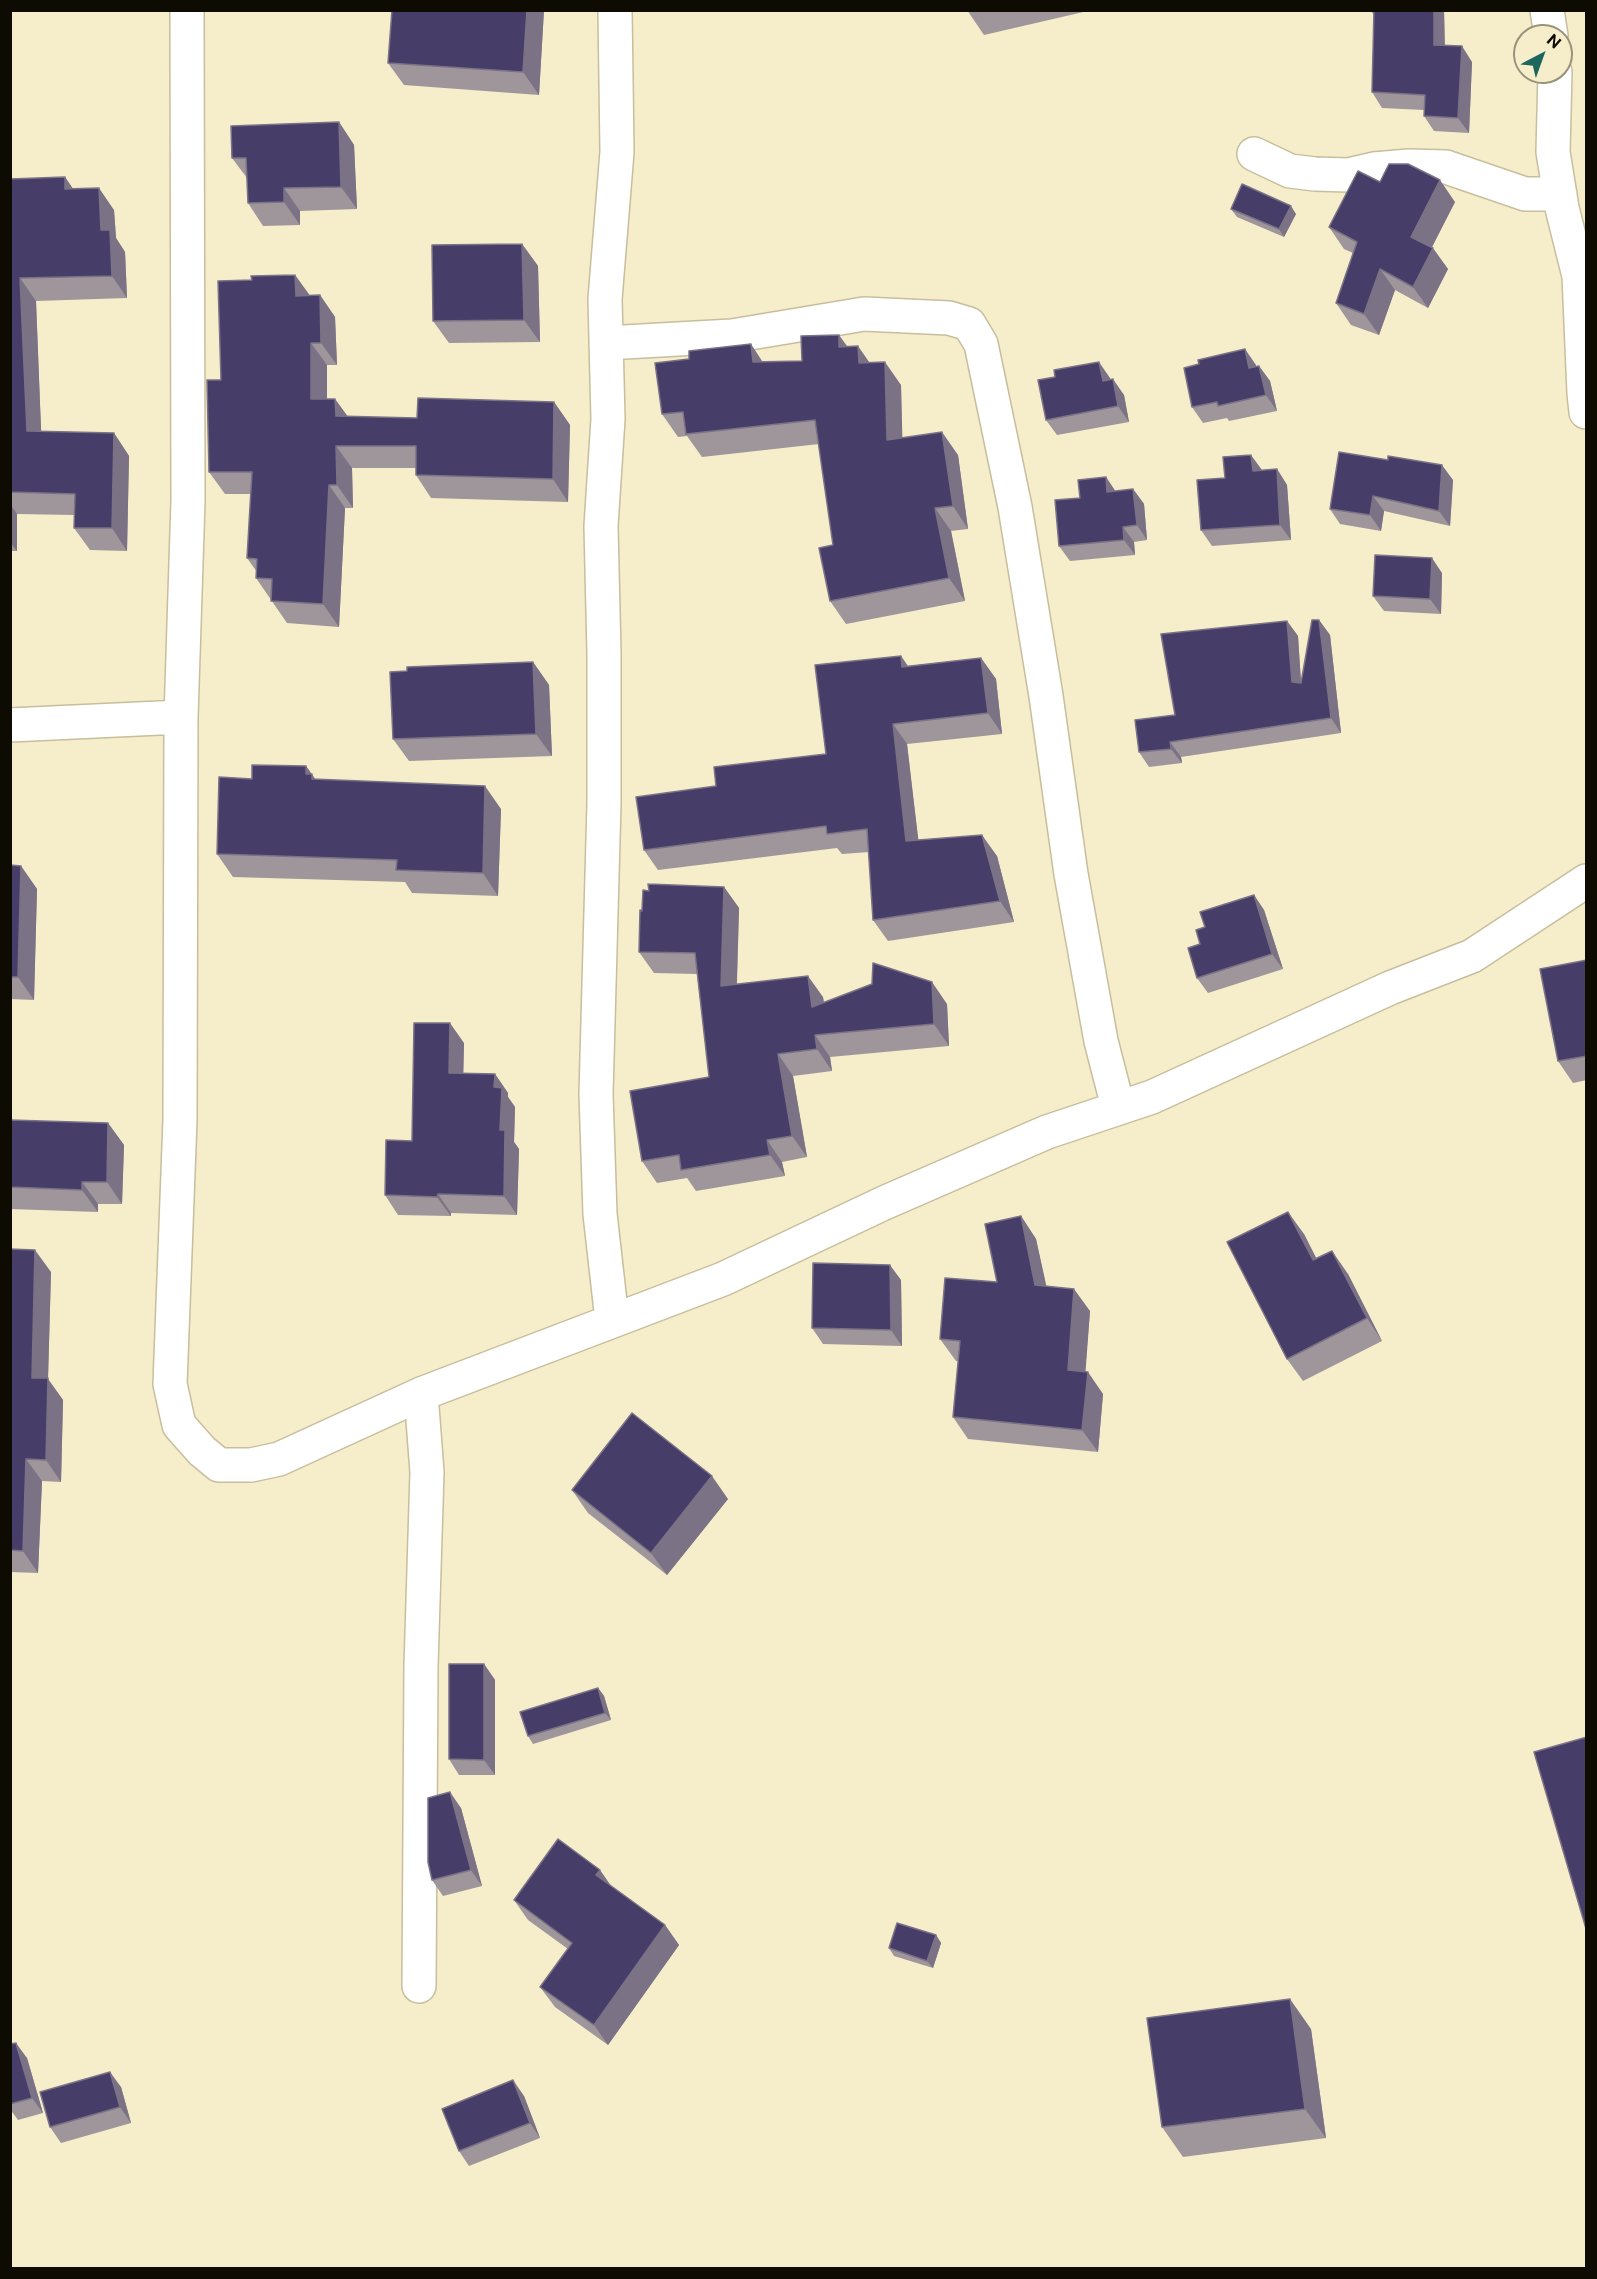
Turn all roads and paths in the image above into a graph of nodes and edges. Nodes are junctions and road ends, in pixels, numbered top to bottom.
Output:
1 (187, 10) edge
2 (212, 10) edge
3 (615, 10) edge
4 (187, 43) junction
5 (1555, 84) edge
6 (1254, 154) dead end
7 (1560, 194) junction
8 (606, 343) junction
9 (1587, 412) edge
10 (181, 717) junction
11 (10, 725) edge
12 (1587, 881) edge
13 (1118, 1107) junction
14 (612, 1320) junction
15 (421, 1394) junction
16 (419, 1986) dead end

1 - 4 street
2 - 4 street
3 - 8 street
4 - 10 street
5 - 7 street
6 - 7 street
7 - 9 street
8 - 13 street
8 - 14 street
10 - 11 street
10 - 15 street
12 - 13 street
13 - 14 street
14 - 15 street
15 - 16 street

